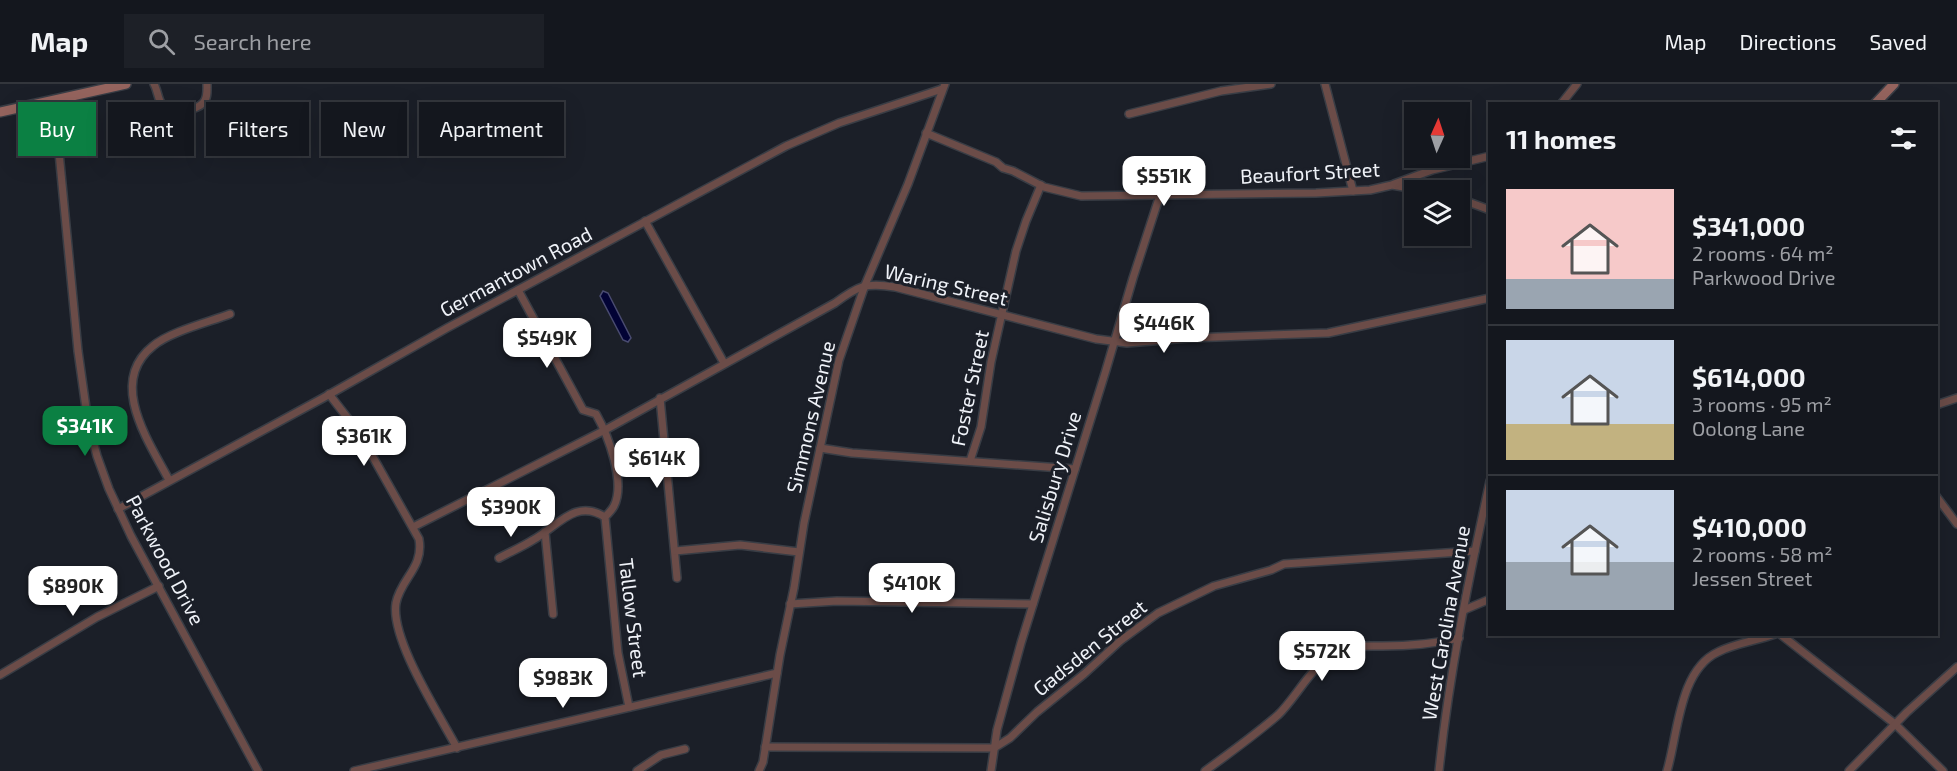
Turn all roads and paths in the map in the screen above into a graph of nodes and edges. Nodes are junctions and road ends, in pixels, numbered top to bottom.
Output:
1 (126, 84) edge
2 (154, 84) edge
3 (207, 84) edge
4 (1271, 84) edge
5 (1325, 84) edge
6 (1577, 84) edge
7 (1894, 84) edge
8 (944, 87) edge
9 (54, 100) junction
10 (1563, 102) edge
11 (1877, 102) edge
12 (0, 112) edge
13 (1129, 114) dead end
14 (926, 134) junction
15 (1488, 156) edge
16 (1041, 185) junction
17 (1392, 185) junction
18 (1404, 187) edge
19 (1353, 191) junction
20 (1160, 195) junction
21 (1470, 203) edge
22 (1488, 209) edge
23 (645, 221) junction
24 (865, 285) junction
25 (518, 290) junction
26 (1488, 298) edge
27 (230, 314) dead end
28 (1002, 314) junction
29 (1113, 342) junction
30 (724, 363) junction
31 (329, 394) junction
32 (660, 398) junction
33 (1957, 398) edge
34 (1938, 404) edge
35 (605, 430) junction
36 (820, 448) junction
37 (970, 461) junction
38 (1075, 469) junction
39 (169, 480) junction
40 (1488, 490) edge
41 (1938, 499) edge
42 (118, 509) junction
43 (605, 517) junction
44 (1957, 524) edge
45 (413, 527) junction
46 (545, 532) junction
47 (675, 551) junction
48 (1475, 551) junction
49 (799, 552) junction
50 (499, 558) dead end
51 (678, 578) dead end
52 (159, 586) junction
53 (1488, 600) edge
54 (790, 604) junction
55 (1033, 604) junction
56 (1464, 610) junction
57 (553, 614) dead end
58 (1768, 636) edge
59 (1783, 636) edge
60 (1459, 638) junction
61 (1957, 667) edge
62 (777, 673) junction
63 (0, 675) edge
64 (629, 707) junction
65 (1895, 724) junction
66 (765, 747) junction
67 (457, 748) junction
68 (994, 748) junction
69 (685, 749) dead end
70 (258, 771) edge
71 (354, 771) edge
72 (637, 771) edge
73 (759, 771) edge
74 (991, 771) edge
75 (1205, 771) edge
76 (1439, 771) edge
77 (1667, 771) edge
78 (1849, 771) edge
79 (1943, 771) edge

1 - 9 street
2 - 3 street
4 - 13 street
5 - 19 street
6 - 10 street
7 - 11 street
8 - 14 street, Simmons Avenue
8 - 23 street, Germantown Road
9 - 12 street
9 - 42 street, Parkwood Drive
14 - 16 street, Beaufort Street
14 - 24 street, Simmons Avenue
15 - 17 street
16 - 20 street, Beaufort Street
16 - 28 street, Foster Street
17 - 18 street, Beaufort Street
17 - 19 street, Beaufort Street
19 - 20 street, Beaufort Street
20 - 29 street, Salisbury Drive
21 - 22 street
23 - 25 street, Germantown Road
23 - 30 street
24 - 28 street, Waring Street
24 - 30 street, Waring Street
24 - 36 street, Simmons Avenue
25 - 31 street, Germantown Road
25 - 35 street
26 - 29 street, Waring Street
27 - 39 street
28 - 29 street, Waring Street
28 - 37 street, Foster Street
29 - 38 street, Salisbury Drive
30 - 32 street, Waring Street
31 - 39 street, Germantown Road
31 - 45 street
32 - 35 street, Waring Street
32 - 47 street
33 - 34 street
35 - 43 street
35 - 45 street, Waring Street
36 - 37 street
36 - 49 street, Simmons Avenue
37 - 38 street
38 - 55 street, Salisbury Drive
39 - 42 street, Germantown Road
40 - 48 street, West Carolina Avenue
41 - 44 street
42 - 52 street, Parkwood Drive
43 - 46 street
43 - 64 street, Tallow Street
45 - 67 street
46 - 50 street
46 - 57 street
47 - 49 street
47 - 51 street
48 - 56 street, West Carolina Avenue
48 - 68 street, Gadsden Street
49 - 54 street, Simmons Avenue
52 - 63 street
52 - 70 street, Parkwood Drive
53 - 56 street
54 - 55 street
54 - 62 street, Simmons Avenue
55 - 68 street, Salisbury Drive
56 - 60 street, West Carolina Avenue
58 - 77 street
59 - 65 street
60 - 75 street
60 - 76 street, West Carolina Avenue
61 - 65 street
62 - 64 street
62 - 66 street, Simmons Avenue
64 - 67 street
65 - 78 street
65 - 79 street
66 - 68 street
66 - 73 street, Simmons Avenue
67 - 71 street
68 - 74 street, Salisbury Drive
69 - 72 street

